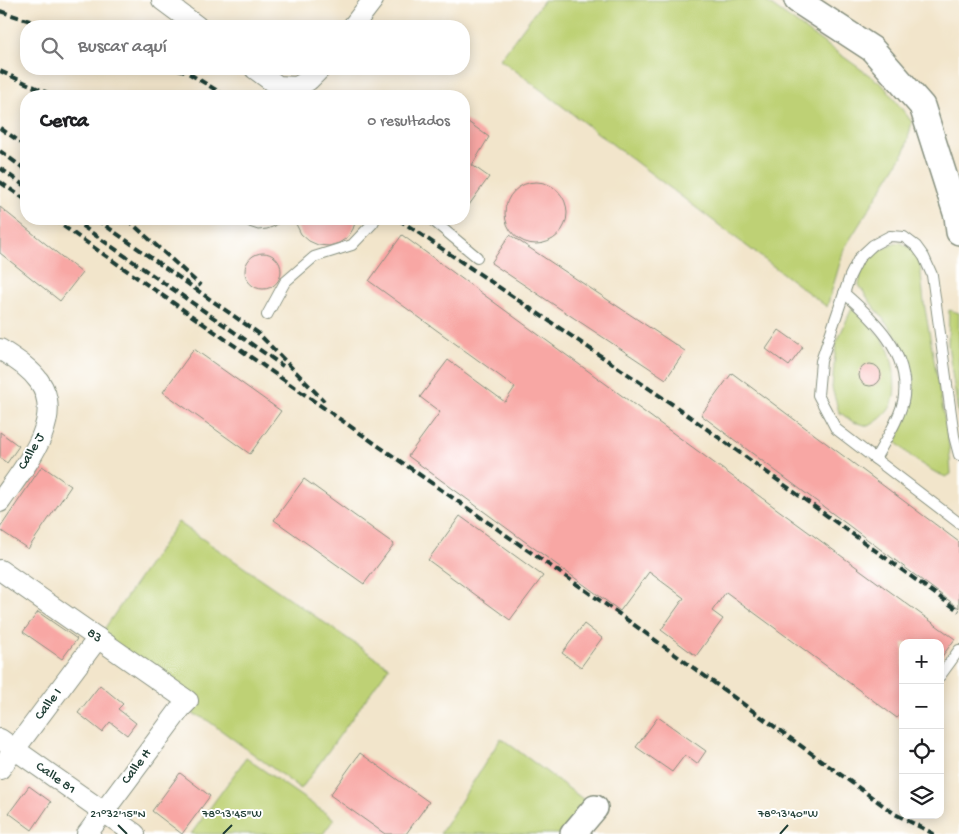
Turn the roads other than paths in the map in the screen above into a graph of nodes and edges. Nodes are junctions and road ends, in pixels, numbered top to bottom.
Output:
1 (162, 0) edge
2 (373, 0) edge
3 (797, 0) edge
4 (189, 20) edge
5 (358, 20) edge
6 (263, 75) edge
7 (313, 75) edge
8 (283, 90) edge
9 (287, 90) edge
10 (372, 225) edge
11 (438, 225) edge
12 (959, 232) edge
13 (477, 256) dead end
14 (844, 293) junction
15 (267, 315) dead end
16 (0, 349) edge
17 (959, 455) edge
18 (876, 459) junction
19 (0, 502) edge
20 (959, 523) edge
21 (0, 570) edge
22 (98, 638) junction
23 (959, 650) edge
24 (944, 671) edge
25 (188, 701) joint
26 (7, 744) edge
27 (0, 769) edge
28 (595, 808) dead end
29 (103, 811) junction
30 (87, 834) edge
31 (135, 834) edge
32 (573, 834) edge

1 - 4 street
2 - 5 street
3 - 12 street
6 - 8 street
7 - 9 street
10 - 15 lane
11 - 13 lane
14 - 17 lane
14 - 18 lane
14 - 18 lane
16 - 19 street, Calle J
18 - 20 lane
21 - 22 street, 83
22 - 25 street, 83
22 - 26 street, Calle I
23 - 24 lane
25 - 29 street, Calle H
26 - 27 street, Calle I
26 - 29 street, Calle 81
28 - 32 street
29 - 30 street, Calle H
29 - 31 street, Calle 81

